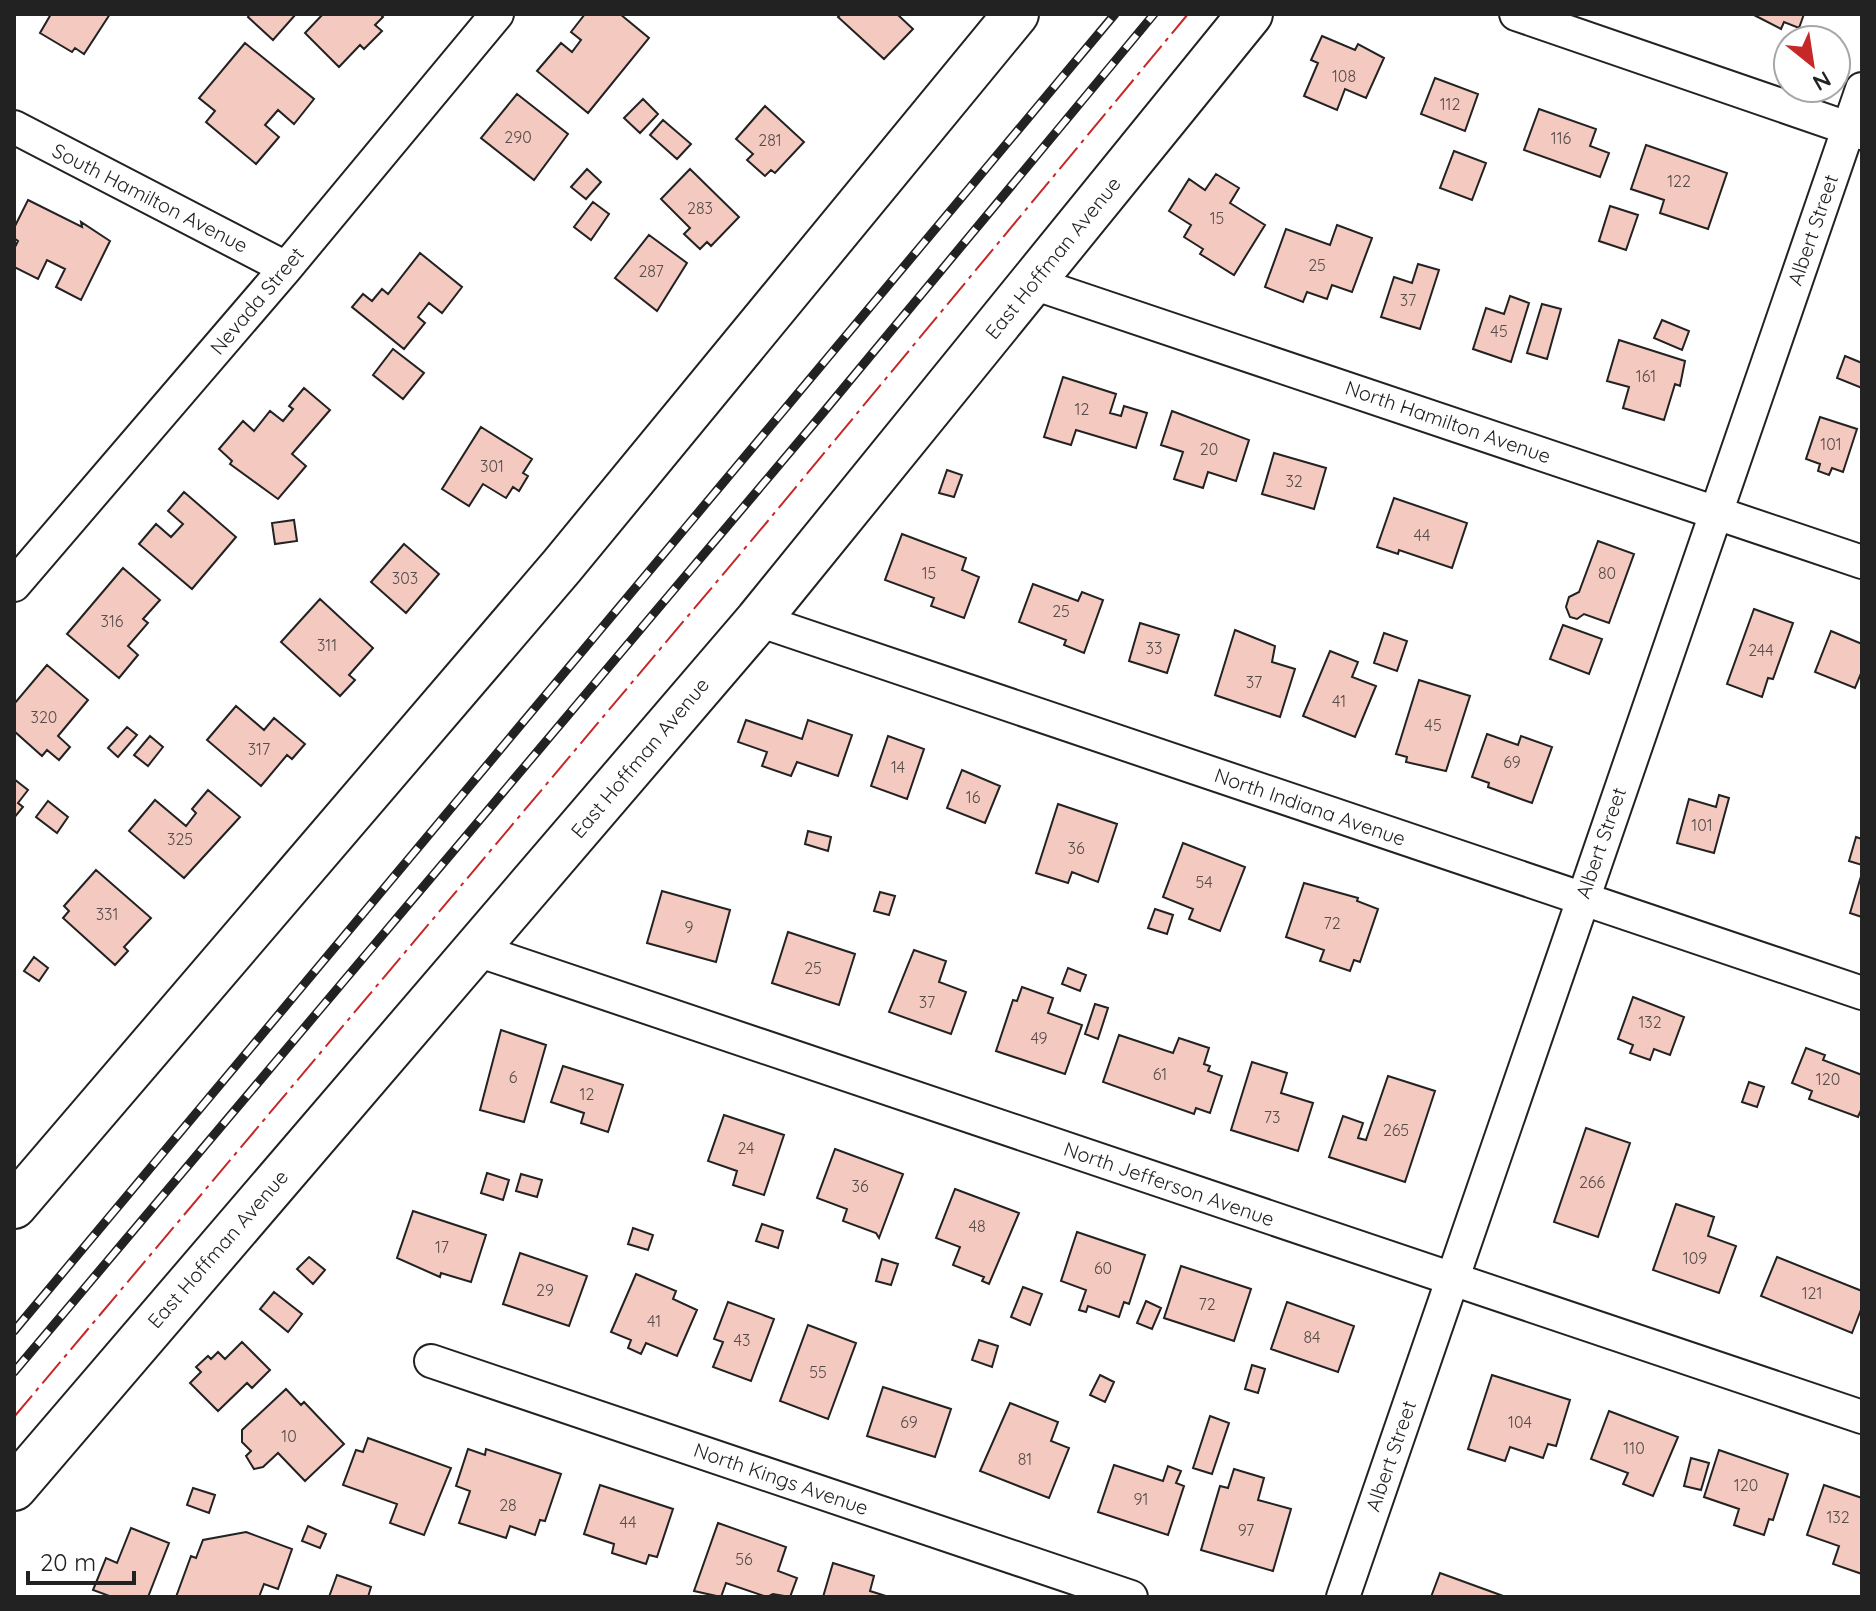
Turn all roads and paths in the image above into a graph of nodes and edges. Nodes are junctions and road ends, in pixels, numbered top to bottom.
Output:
1 (497, 14) edge
2 (1016, 14) edge
3 (1250, 14) edge
4 (1516, 14) edge
5 (1862, 89) edge
6 (14, 127) edge
7 (1855, 131) edge
8 (286, 268) junction
9 (1033, 283) junction
10 (1713, 512) junction
11 (1862, 562) edge
12 (14, 585) edge
13 (758, 620) junction
14 (1581, 899) junction
15 (477, 950) junction
16 (1862, 993) edge
17 (14, 1206) edge
18 (1452, 1280) junction
19 (431, 1361) dead end
20 (1862, 1417) edge
21 (14, 1488) edge
22 (1131, 1597) edge
23 (1343, 1597) edge

1 - 8 street, Nevada Street
2 - 17 street
3 - 9 street, East Hoffman Avenue
4 - 7 street
5 - 7 street, Albert Street
6 - 8 street, South Hamilton Avenue
7 - 10 street, Albert Street
8 - 12 street, Nevada Street
9 - 10 street, North Hamilton Avenue
9 - 13 street, East Hoffman Avenue
10 - 11 street, North Hamilton Avenue
10 - 14 street, Albert Street
13 - 14 street, North Indiana Avenue
13 - 15 street, East Hoffman Avenue
14 - 16 street, North Indiana Avenue
14 - 18 street, Albert Street
15 - 18 street, North Jefferson Avenue
15 - 21 street, East Hoffman Avenue
18 - 20 street, North Jefferson Avenue
18 - 23 street, Albert Street
19 - 22 street, North Kings Avenue

